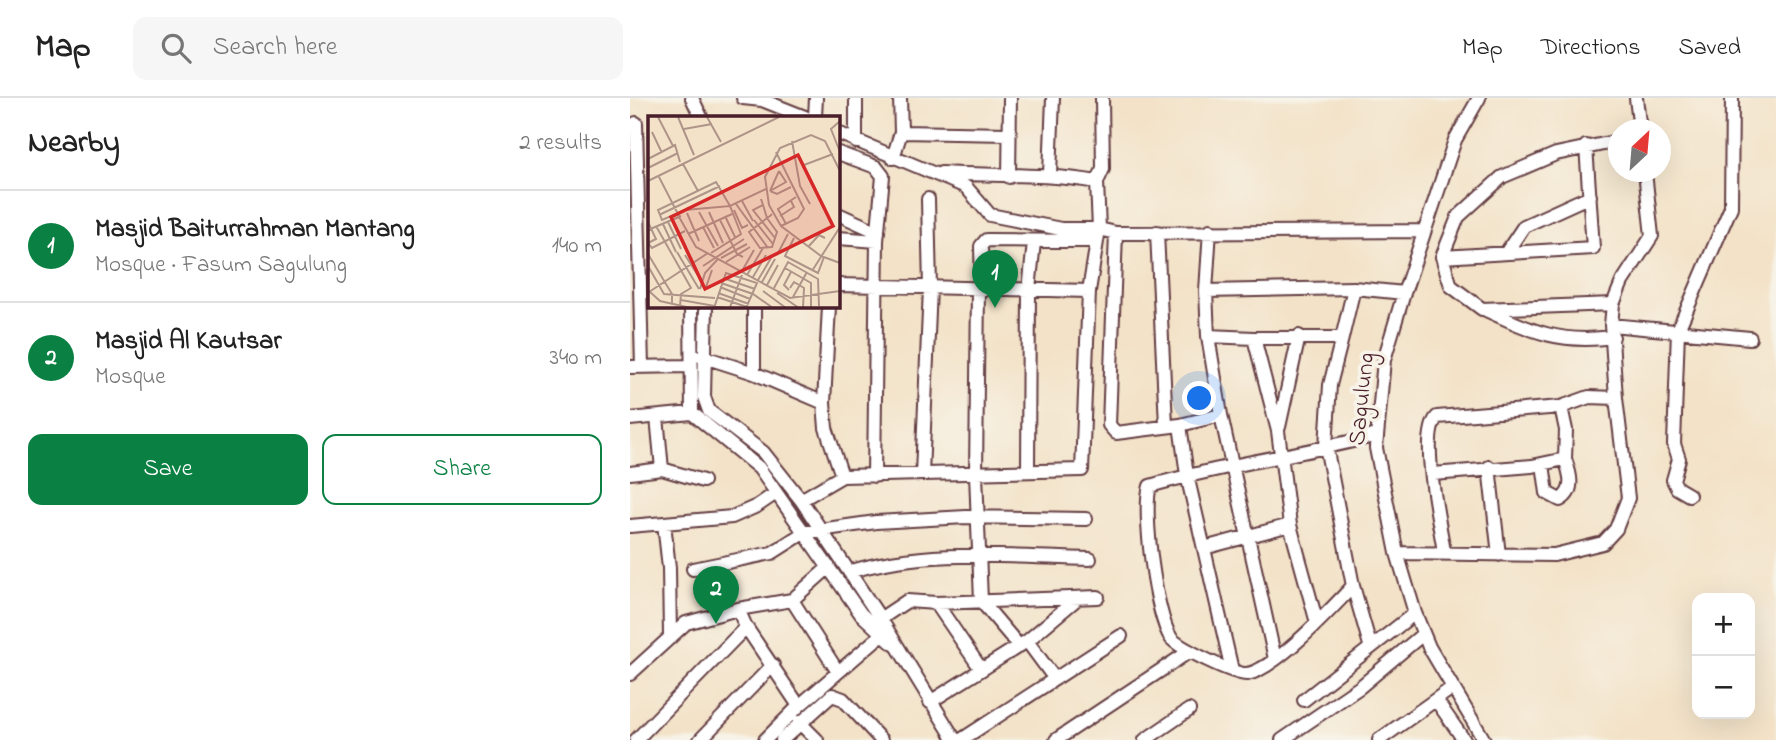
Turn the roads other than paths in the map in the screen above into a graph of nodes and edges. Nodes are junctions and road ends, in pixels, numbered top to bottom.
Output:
1 (743, 98) edge
2 (816, 98) edge
3 (856, 98) edge
4 (900, 98) edge
5 (1010, 98) edge
6 (1053, 98) edge
7 (1102, 98) edge
8 (1479, 98) edge
9 (1636, 98) edge
10 (1732, 98) edge
11 (802, 116) edge
12 (815, 116) edge
13 (1639, 119) edge
14 (639, 123) edge
15 (901, 132) junction
16 (840, 134) edge
17 (1008, 134) junction
18 (856, 142) junction
19 (1608, 143) edge
20 (1586, 146) junction
21 (840, 154) edge
22 (894, 158) junction
23 (932, 172) junction
24 (1050, 174) junction
25 (1009, 177) junction
26 (1097, 182) junction
27 (1646, 182) edge
28 (1590, 196) junction
29 (928, 200) dead end
30 (840, 215) edge
31 (1210, 230) junction
32 (1424, 231) junction
33 (1157, 232) junction
34 (1116, 233) junction
35 (1098, 235) junction
36 (878, 236) junction
37 (840, 238) edge
38 (1034, 242) junction
39 (640, 245) edge
40 (1507, 253) junction
41 (1442, 257) junction
42 (840, 285) edge
43 (877, 285) junction
44 (930, 288) junction
45 (980, 288) junction
46 (1354, 288) junction
47 (1029, 290) junction
48 (1089, 291) junction
49 (1206, 291) junction
50 (1404, 293) junction
51 (1612, 304) junction
52 (691, 308) edge
53 (706, 308) edge
54 (754, 308) edge
55 (830, 308) edge
56 (1482, 309) junction
57 (1678, 330) junction
58 (1612, 331) junction
59 (1209, 336) junction
60 (1298, 336) junction
61 (1254, 338) junction
62 (1342, 338) junction
63 (1749, 338) dead end
64 (691, 352) junction
65 (707, 358) junction
66 (691, 366) junction
67 (636, 367) edge
68 (754, 373) junction
69 (691, 380) junction
70 (705, 380) junction
71 (1616, 398) junction
72 (824, 403) junction
73 (1561, 407) junction
74 (692, 413) junction
75 (1221, 415) junction
76 (657, 417) junction
77 (630, 419) edge
78 (1166, 425) junction
79 (1180, 425) junction
80 (1278, 431) junction
81 (1377, 435) junction
82 (1326, 446) junction
83 (1279, 454) junction
84 (1565, 459) junction
85 (1543, 464) junction
86 (1234, 465) junction
87 (1489, 467) junction
88 (662, 469) junction
89 (1028, 471) junction
90 (630, 473) edge
91 (922, 474) junction
92 (976, 474) junction
93 (1433, 474) junction
94 (1187, 475) junction
95 (842, 476) junction
96 (874, 477) junction
97 (703, 481) dead end
98 (776, 492) junction
99 (1689, 495) dead end
100 (801, 500) junction
101 (978, 517) junction
102 (1086, 519) dead end
103 (664, 523) junction
104 (1290, 525) junction
105 (630, 526) edge
106 (824, 531) junction
107 (805, 532) junction
108 (1249, 536) junction
109 (1204, 548) junction
110 (1444, 552) junction
111 (1397, 554) junction
112 (1499, 555) junction
113 (980, 556) junction
114 (1090, 559) dead end
115 (830, 567) junction
116 (693, 569) dead end
117 (849, 572) junction
118 (1353, 586) junction
119 (1098, 597) dead end
120 (1078, 598) junction
121 (792, 600) junction
122 (981, 601) junction
123 (936, 603) junction
124 (738, 609) junction
125 (1415, 613) junction
126 (1317, 623) junction
127 (746, 627) junction
128 (880, 627) junction
129 (1423, 634) junction
130 (670, 636) junction
131 (1121, 636) dead end
132 (1023, 643) junction
133 (1370, 645) junction
134 (1190, 652) junction
135 (1275, 659) junction
136 (772, 664) junction
137 (981, 669) junction
138 (1231, 670) junction
139 (838, 672) junction
140 (630, 674) edge
141 (1055, 679) junction
142 (1452, 688) junction
143 (1304, 700) dead end
144 (1436, 700) junction
145 (930, 702) junction
146 (799, 706) junction
147 (1189, 710) dead end
148 (799, 722) junction
149 (1462, 739) edge
150 (636, 740) edge
151 (700, 740) edge
152 (765, 740) edge
153 (782, 740) edge
154 (817, 740) edge
155 (881, 740) edge
156 (955, 740) edge
157 (961, 740) edge
158 (1056, 740) edge
159 (1145, 740) edge
160 (1282, 740) edge
161 (1378, 740) edge
162 (1484, 740) edge

1 - 11 street
2 - 12 street
3 - 18 street
4 - 15 street
5 - 17 street
6 - 24 street
7 - 26 street
8 - 32 street, Sagulung
9 - 13 street
10 - 57 street
14 - 39 street
15 - 17 street
15 - 22 street
16 - 18 street
17 - 25 street
18 - 22 street
19 - 20 street
20 - 28 street
20 - 41 street
21 - 36 street
22 - 23 street
23 - 25 street
23 - 35 street
24 - 25 street
24 - 26 street
26 - 35 street
27 - 51 street
28 - 40 street
28 - 40 street
29 - 44 street
30 - 36 street
31 - 32 street
31 - 33 street
31 - 49 street
32 - 50 street, Sagulung
33 - 34 street
33 - 78 street
34 - 35 street
34 - 78 street
35 - 38 street
35 - 48 street
36 - 37 street
36 - 43 street
38 - 45 street
38 - 47 street
39 - 67 street
40 - 41 street
41 - 56 street
42 - 43 street
43 - 44 street
43 - 96 street
44 - 45 street
44 - 91 street
45 - 47 street
45 - 92 street
46 - 49 street
46 - 50 street
46 - 62 street
47 - 48 street
47 - 89 street
48 - 89 street
49 - 59 street
50 - 81 street, Sagulung
51 - 56 street
51 - 58 street
52 - 64 street
53 - 65 street
54 - 68 street
55 - 72 street
56 - 58 street
57 - 58 street
57 - 63 street
57 - 99 street
58 - 71 street
59 - 61 street
59 - 75 street
60 - 61 street
60 - 62 street
60 - 80 street
61 - 80 street
62 - 82 street
64 - 65 street
64 - 66 street
65 - 68 street
65 - 70 street
66 - 67 street
66 - 69 street
68 - 72 street
69 - 70 street
69 - 74 street
70 - 100 street
71 - 73 street
71 - 112 street
72 - 95 street
73 - 84 street
73 - 93 street
74 - 76 street
74 - 98 street
75 - 79 street
75 - 86 street
76 - 77 street
76 - 88 street
78 - 79 street
79 - 94 street
80 - 83 street
81 - 82 street
81 - 111 street, Sagulung
82 - 83 street
82 - 118 street
83 - 86 street
83 - 104 street
84 - 85 street
84 - 85 street
85 - 87 street
86 - 94 street
86 - 108 street
87 - 93 street
87 - 112 street
88 - 90 street
88 - 97 street
89 - 92 street
91 - 92 street
91 - 96 street
92 - 101 street
93 - 110 street
94 - 109 street
94 - 134 street
95 - 96 street
95 - 100 street
98 - 103 street
98 - 107 street
100 - 106 street
101 - 102 street
101 - 106 street
101 - 113 street
103 - 105 street
103 - 130 street
104 - 108 street
104 - 126 street
106 - 107 street
106 - 117 street
107 - 115 street
107 - 116 street
108 - 109 street
108 - 135 street
109 - 138 street
110 - 111 street
110 - 112 street
111 - 125 street, Sagulung
113 - 114 street
113 - 117 street
113 - 122 street
115 - 121 street
115 - 128 street
117 - 128 street
118 - 126 street
118 - 133 street
119 - 120 street
120 - 122 street
120 - 132 street
121 - 124 street
121 - 139 street
122 - 123 street
122 - 132 street
123 - 128 street
123 - 137 street
124 - 127 street
124 - 130 street
125 - 129 street, Sagulung
125 - 133 street
126 - 135 street
127 - 136 street
127 - 150 street
128 - 139 street
128 - 145 street
129 - 142 street, Sagulung
129 - 160 street
130 - 140 street
131 - 141 street
132 - 137 street
132 - 141 street
133 - 143 street
134 - 138 street
134 - 158 street
135 - 138 street
136 - 146 street
136 - 151 street
137 - 145 street
139 - 146 street
141 - 157 street
142 - 144 street
142 - 162 street, Sagulung
144 - 149 street
144 - 161 street
145 - 156 street
146 - 152 street
147 - 159 street
148 - 153 street
148 - 154 street
148 - 155 street

